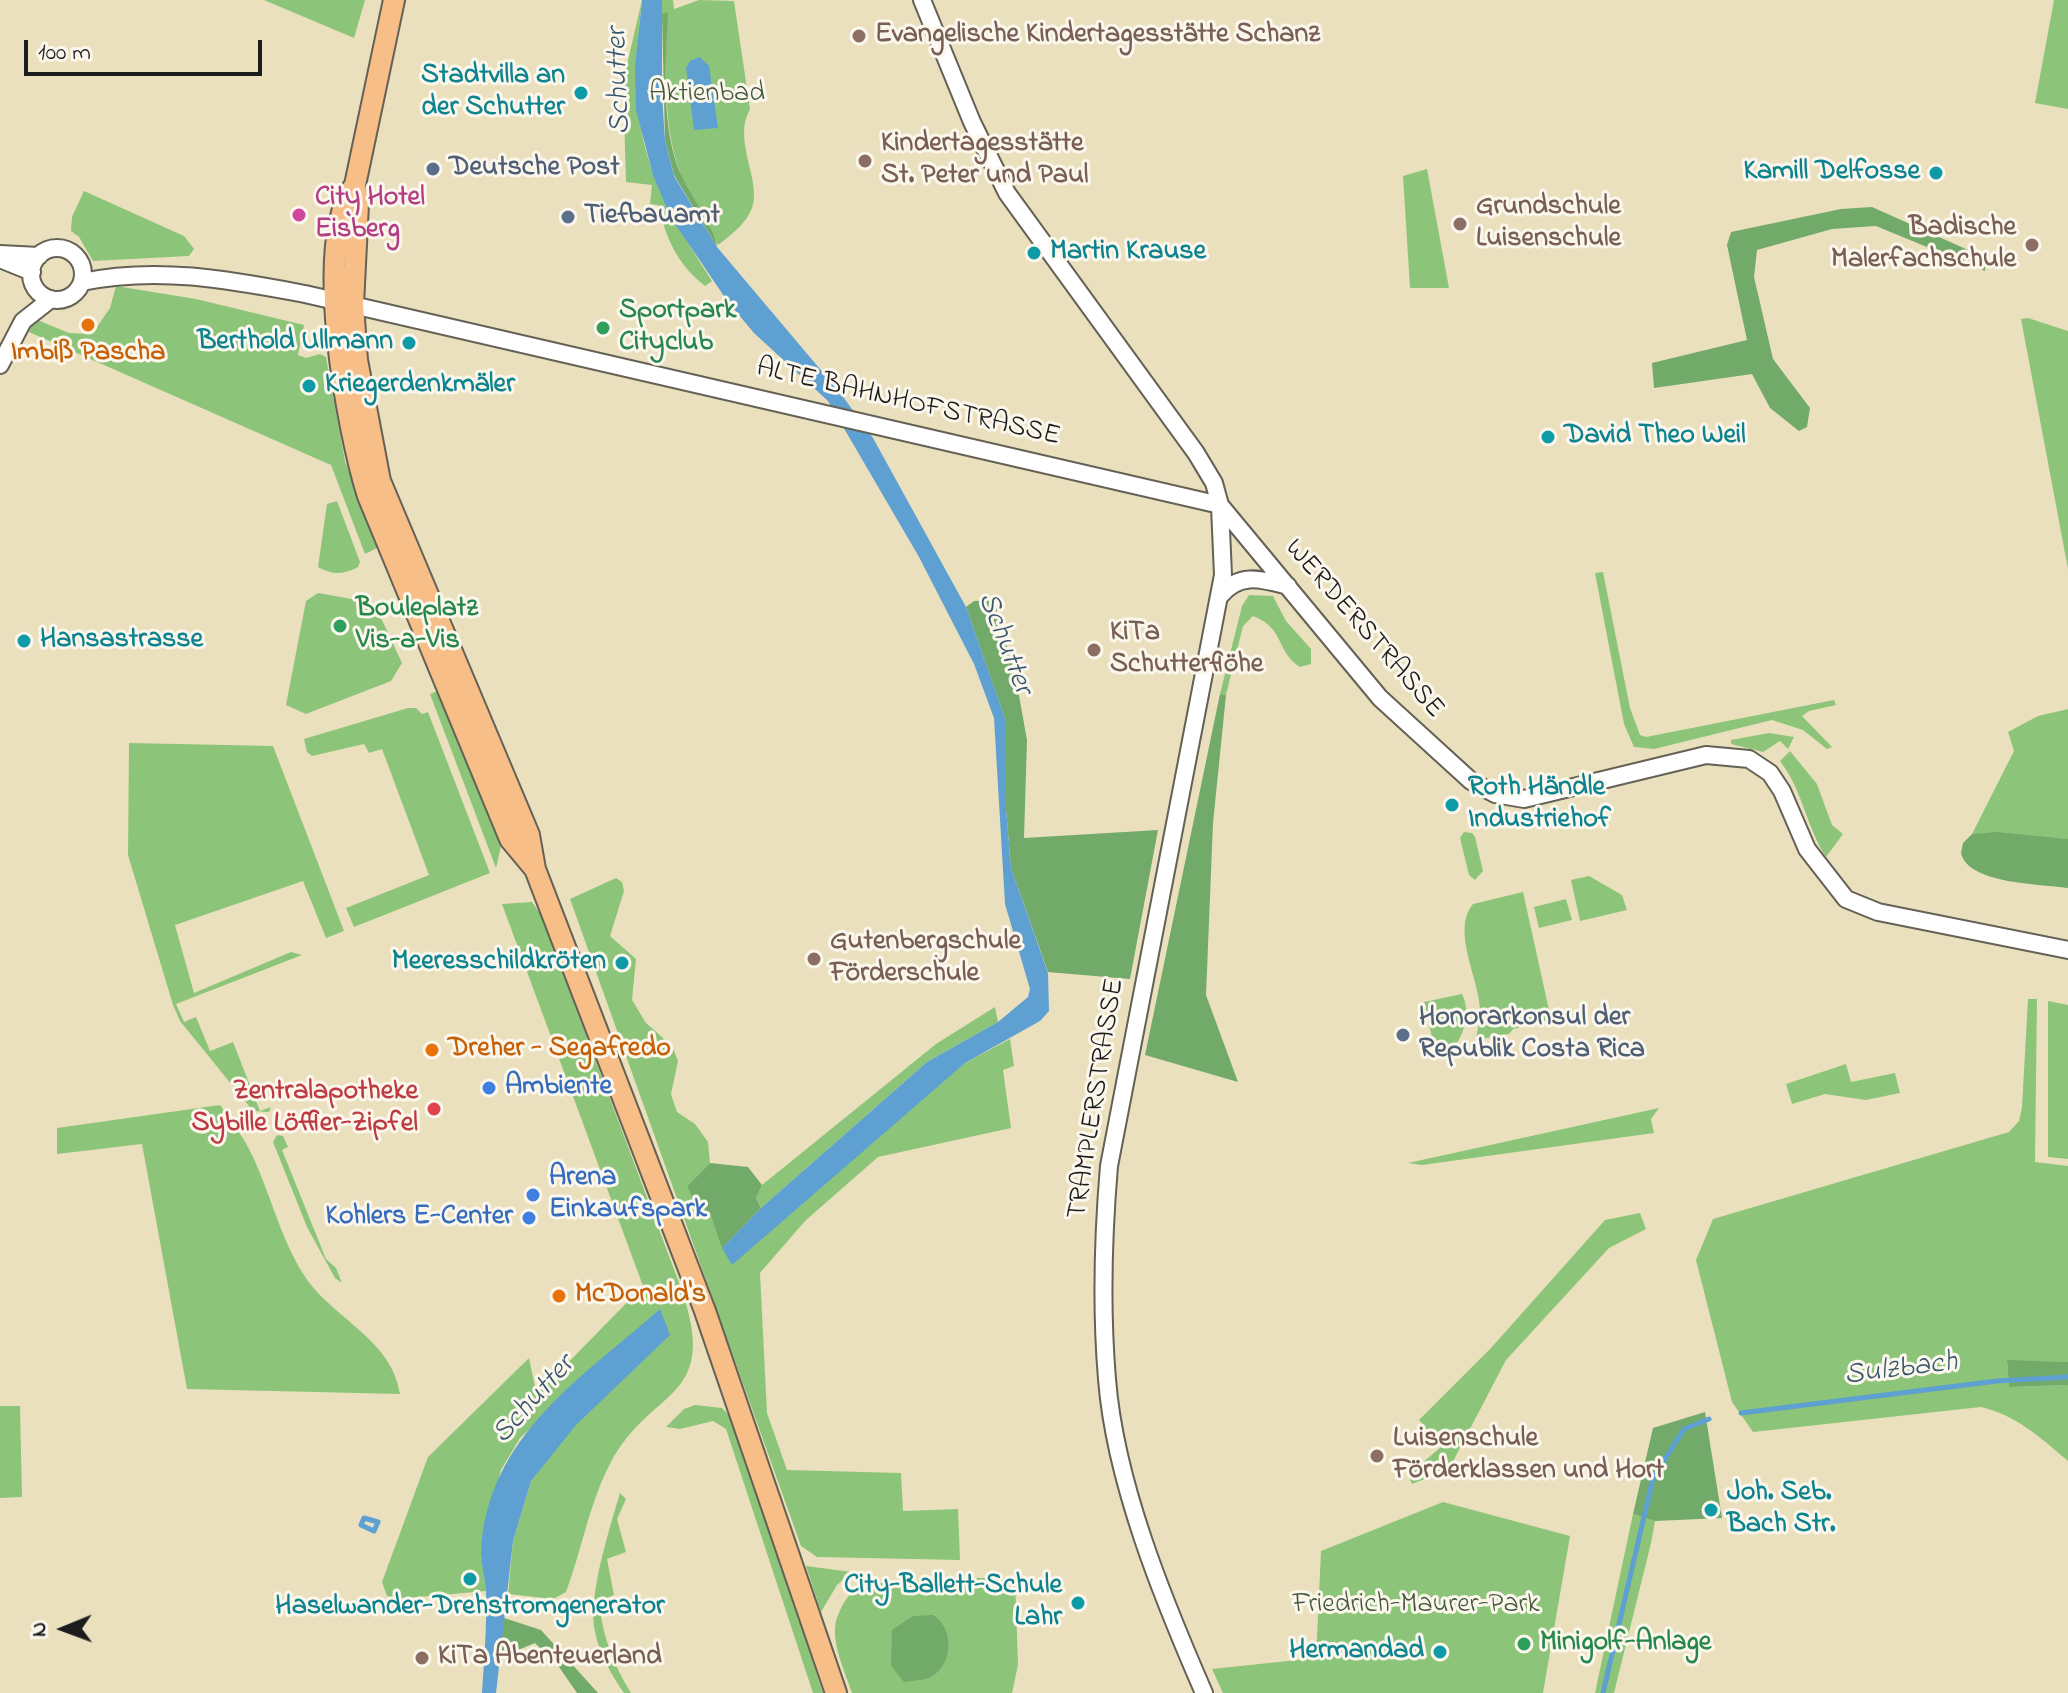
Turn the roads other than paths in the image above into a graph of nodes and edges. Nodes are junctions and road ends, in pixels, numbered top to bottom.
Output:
1 (394, 0) edge
2 (922, 0) edge
3 (39, 256) junction
4 (0, 257) edge
5 (82, 274) junction
6 (34, 280) junction
7 (51, 299) junction
8 (345, 303) junction
9 (23, 321) junction
10 (0, 365) edge
11 (1220, 505) junction
12 (1288, 586) junction
13 (1219, 597) junction
14 (2068, 950) edge
15 (836, 1693) edge
16 (1204, 1693) edge

1 - 8 main road
2 - 11 street, WERDERSTRASSE
3 - 4 street
3 - 5 street
3 - 6 street
4 - 6 street
5 - 7 street
5 - 8 street, ALTE BAHNHOFSTRASSE
6 - 7 street
6 - 9 street
7 - 9 street
8 - 11 street, ALTE BAHNHOFSTRASSE
8 - 15 main road
9 - 10 street
11 - 12 street, WERDERSTRASSE
11 - 13 street, TRAMPLERSTRASSE
12 - 13 street
12 - 14 street, WERDERSTRASSE
13 - 16 street, TRAMPLERSTRASSE

